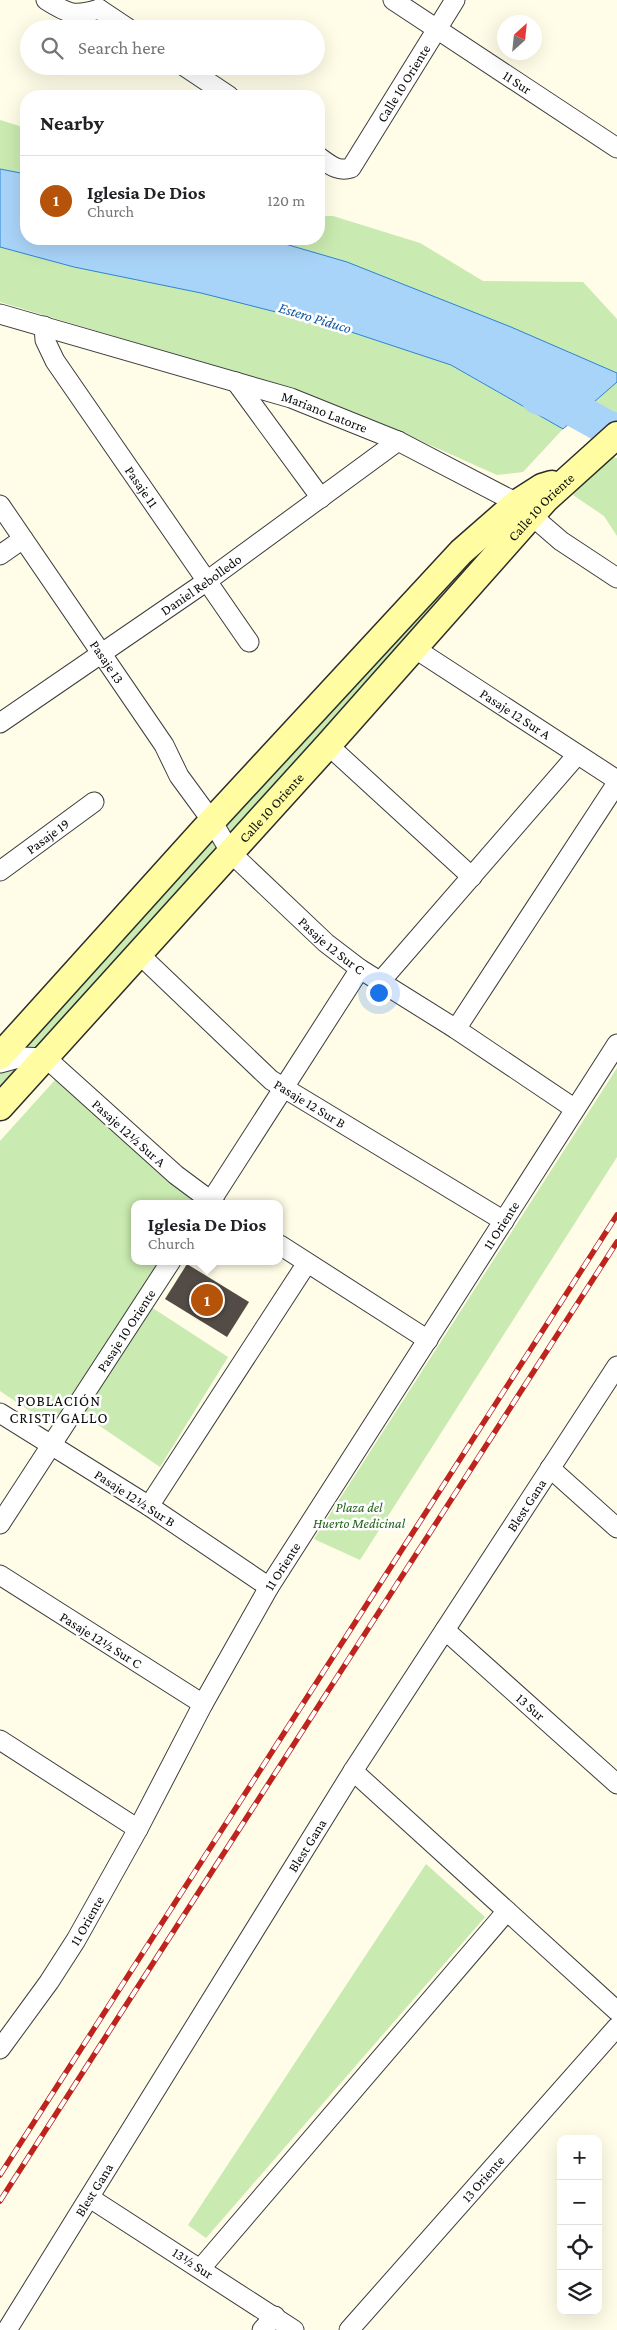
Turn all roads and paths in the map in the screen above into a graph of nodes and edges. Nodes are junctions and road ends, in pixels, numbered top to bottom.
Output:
1 (46, 0) edge
2 (393, 0) edge
3 (455, 0) edge
4 (102, 4) edge
5 (119, 20) edge
6 (437, 29) junction
7 (198, 75) edge
8 (220, 90) edge
9 (617, 148) edge
10 (325, 161) edge
11 (0, 314) edge
12 (44, 326) junction
13 (236, 382) junction
14 (617, 435) edge
15 (398, 441) junction
16 (321, 498) junction
17 (0, 505) edge
18 (525, 510) junction
19 (23, 540) junction
20 (0, 555) edge
21 (617, 578) edge
22 (208, 581) junction
23 (249, 642) dead end
24 (414, 648) junction
25 (103, 652) junction
26 (0, 723) edge
27 (328, 745) junction
28 (577, 754) junction
29 (617, 782) edge
30 (94, 802) dead end
31 (212, 822) junction
32 (231, 853) junction
33 (0, 871) edge
34 (472, 877) junction
35 (139, 954) junction
36 (360, 969) junction
37 (380, 982) junction
38 (456, 1029) junction
39 (617, 1044) edge
40 (0, 1056) edge
41 (46, 1058) junction
42 (0, 1063) edge
43 (284, 1089) junction
44 (0, 1107) edge
45 (576, 1109) junction
46 (207, 1200) edge
47 (213, 1200) edge
48 (504, 1221) junction
49 (283, 1247) edge
50 (307, 1262) junction
51 (168, 1265) edge
52 (428, 1340) junction
53 (617, 1366) edge
54 (0, 1412) edge
55 (50, 1445) junction
56 (550, 1468) junction
57 (149, 1506) junction
58 (0, 1524) edge
59 (617, 1528) edge
60 (0, 1575) edge
61 (269, 1587) junction
62 (444, 1630) junction
63 (202, 1704) junction
64 (0, 1740) edge
65 (353, 1771) junction
66 (617, 1784) edge
67 (138, 1829) junction
68 (507, 1911) junction
69 (617, 2011) edge
70 (617, 2028) edge
71 (0, 2049) edge
72 (90, 2198) junction
73 (200, 2268) junction
74 (275, 2316) junction
75 (8, 2330) edge
76 (262, 2330) edge
77 (294, 2330) edge
78 (349, 2330) edge

1 - 4 street
2 - 6 street, 11 Sur
3 - 6 street, Calle 10 Oriente
4 - 5 street
6 - 9 street, 11 Sur
6 - 10 street, Calle 10 Oriente
7 - 8 street
11 - 12 street, Mariano Latorre
12 - 13 street, Mariano Latorre
12 - 22 street, Pasaje 11
13 - 15 street, Mariano Latorre
13 - 16 street
14 - 18 main road, Calle 10 Oriente
15 - 16 street, Daniel Rebolledo
15 - 18 street, Mariano Latorre
16 - 22 street, Daniel Rebolledo
17 - 19 street, Pasaje 13
18 - 21 street, Mariano Latorre
18 - 24 main road, Calle 10 Oriente
18 - 31 main road, Calle 10 Oriente
19 - 20 street
19 - 25 street, Pasaje 13
22 - 23 street, Pasaje 11
22 - 25 street, Daniel Rebolledo
24 - 27 main road, Calle 10 Oriente
24 - 28 street, Pasaje 12 Sur A
25 - 26 street, Daniel Rebolledo
25 - 31 street, Pasaje 13
27 - 32 main road, Calle 10 Oriente
27 - 34 street
28 - 29 street, Pasaje 12 Sur A
28 - 34 street
29 - 38 street
30 - 33 street, Pasaje 19
31 - 32 street, Pasaje 12 Sur C
31 - 40 main road, Calle 10 Oriente
32 - 35 main road, Calle 10 Oriente
32 - 36 street, Pasaje 12 Sur C
34 - 37 street
35 - 41 main road, Calle 10 Oriente
35 - 43 street, Pasaje 12 Sur B
36 - 37 street, Pasaje 12 Sur C
36 - 43 street
37 - 38 street, Pasaje 12 Sur C
38 - 45 street, Pasaje 12 Sur C
39 - 45 street, 11 Oriente
41 - 42 street
41 - 44 main road, Calle 10 Oriente
41 - 46 street, Pasaje 12½ Sur A
43 - 47 street
43 - 48 street, Pasaje 12 Sur B
45 - 48 street, 11 Oriente
48 - 52 street, 11 Oriente
49 - 50 street
50 - 52 street
50 - 57 street
51 - 55 street, Pasaje 10 Oriente
52 - 61 street, 11 Oriente
53 - 56 street, Blest Gana
54 - 55 street, Pasaje 12½ Sur B
55 - 57 street, Pasaje 12½ Sur B
55 - 58 street, Pasaje 10 Oriente
56 - 59 street
56 - 62 street, Blest Gana
57 - 61 street, Pasaje 12½ Sur B
60 - 63 street, Pasaje 12½ Sur C
61 - 63 street, 11 Oriente
62 - 65 street, Blest Gana
62 - 66 street, 13 Sur
63 - 67 street, 11 Oriente
64 - 67 street
65 - 68 street
65 - 72 street, Blest Gana
67 - 71 street, 11 Oriente
68 - 69 street
68 - 73 street
70 - 78 street, 13 Oriente
72 - 73 street, 13½ Sur
72 - 75 street, Blest Gana
73 - 74 street, 13½ Sur
74 - 76 street
74 - 77 street, 13½ Sur

